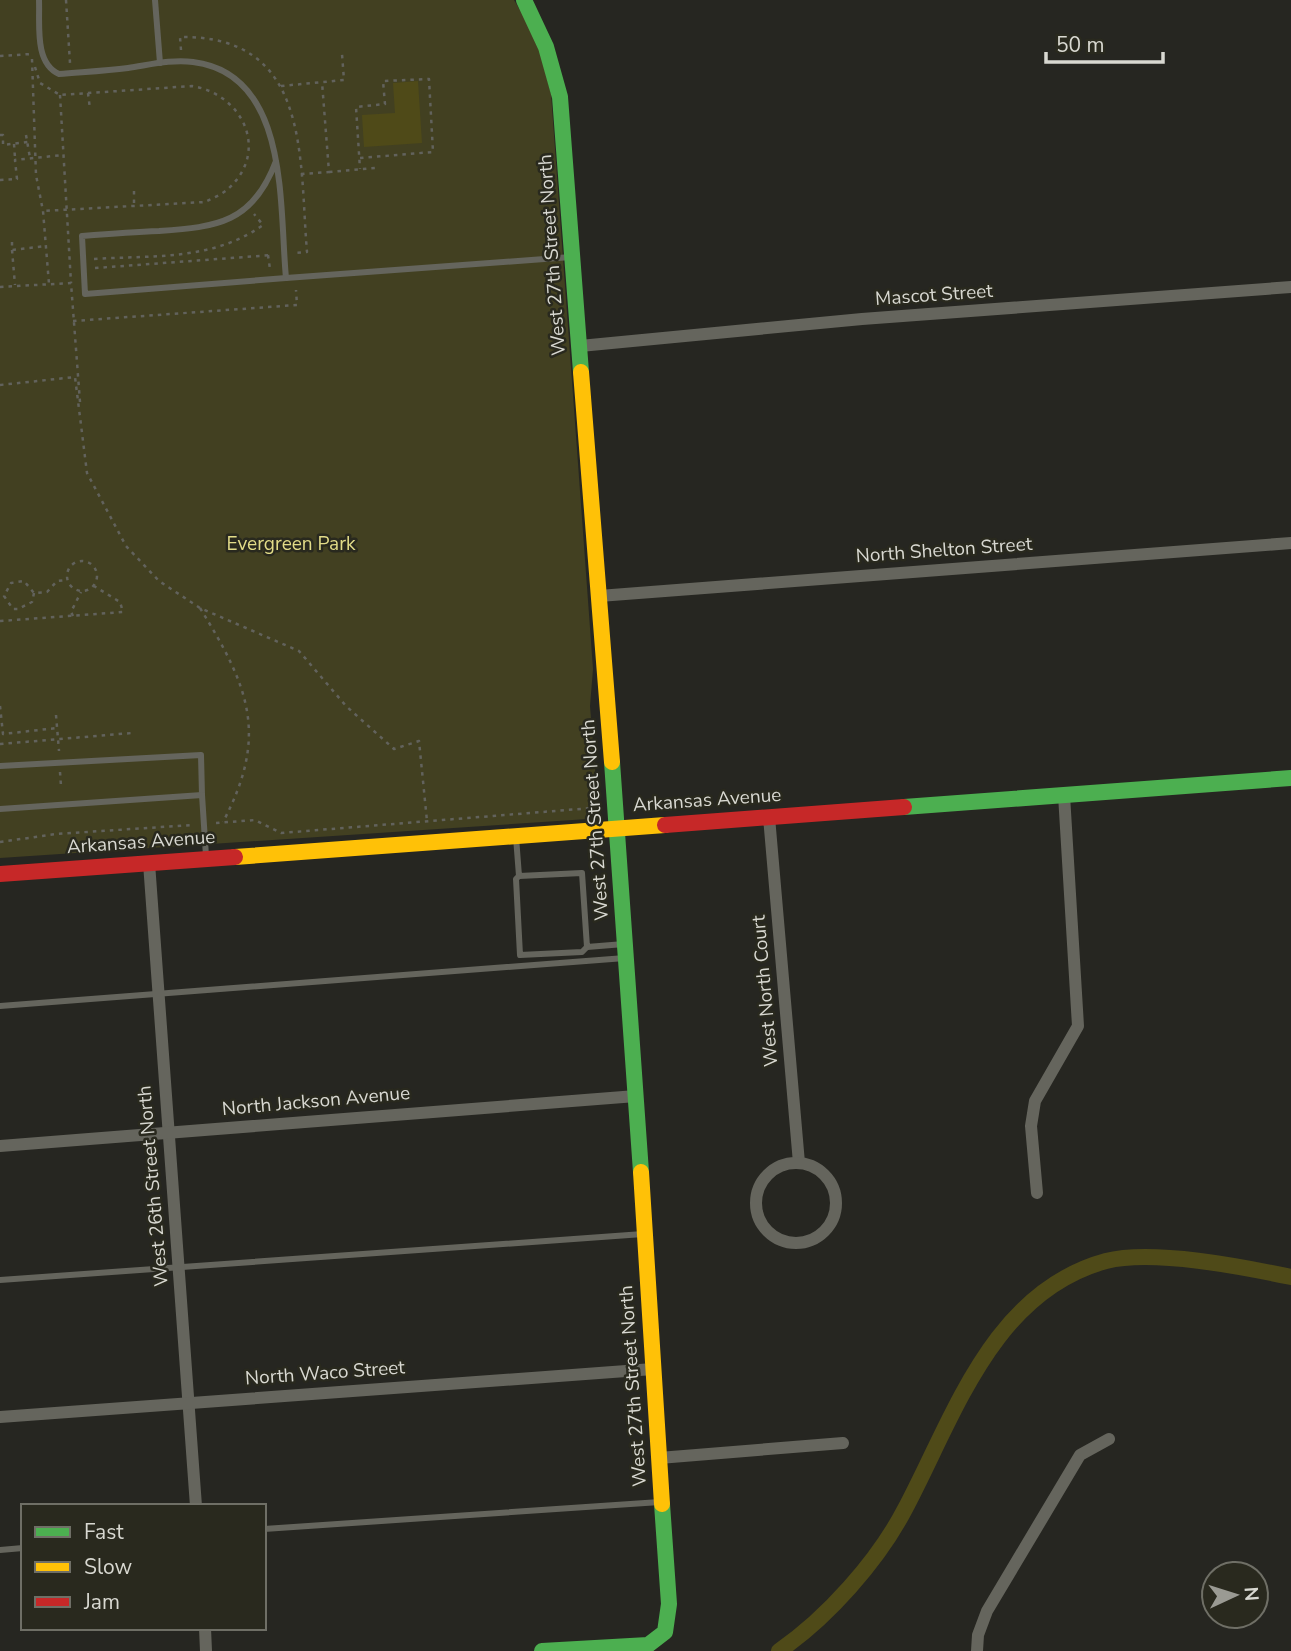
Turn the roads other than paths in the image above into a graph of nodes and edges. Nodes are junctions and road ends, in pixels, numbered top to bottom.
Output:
1 (39, 0) edge
2 (155, 0) edge
3 (524, 0) edge
4 (160, 63) junction
5 (276, 161) junction
6 (573, 257) junction
7 (286, 278) junction
8 (1291, 287) edge
9 (580, 346) junction
10 (1291, 543) edge
11 (599, 596) junction
12 (0, 766) edge
13 (1291, 778) edge
14 (202, 795) junction
15 (1064, 795) junction
16 (0, 809) edge
17 (769, 817) junction
18 (617, 828) junction
19 (516, 835) junction
20 (207, 859) junction
21 (149, 863) junction
22 (0, 874) edge
23 (519, 876) junction
24 (587, 947) junction
25 (626, 951) junction
26 (156, 992) junction
27 (0, 1006) edge
28 (636, 1096) junction
29 (168, 1133) junction
30 (0, 1146) edge
31 (799, 1163) junction
32 (1037, 1193) dead end
33 (645, 1234) junction
34 (179, 1267) junction
35 (0, 1280) edge
36 (653, 1368) junction
37 (189, 1402) junction
38 (0, 1417) edge
39 (1109, 1439) dead end
40 (842, 1443) dead end
41 (659, 1458) junction
42 (662, 1502) junction
43 (196, 1504) edge
44 (266, 1529) edge
45 (21, 1548) edge
46 (0, 1550) edge
47 (205, 1630) edge
48 (206, 1651) edge
49 (542, 1651) edge
50 (977, 1651) edge

1 - 4 lane
2 - 4 lane
3 - 6 street, West 27th Street North
4 - 5 lane
5 - 7 lane
5 - 7 lane
6 - 7 lane
6 - 9 street, West 27th Street North
8 - 9 street, Mascot Street
9 - 11 street, West 27th Street North
10 - 11 street, North Shelton Street
11 - 18 street, West 27th Street North
12 - 14 lane
13 - 15 street, Arkansas Avenue
14 - 16 lane
14 - 20 lane
15 - 17 street, Arkansas Avenue
15 - 32 street
17 - 18 street, Arkansas Avenue
17 - 31 street, West North Court
18 - 19 street, Arkansas Avenue
18 - 25 street, West 27th Street North
19 - 20 street, Arkansas Avenue
19 - 23 lane
20 - 21 street, Arkansas Avenue
21 - 22 street, Arkansas Avenue
21 - 26 street, West 26th Street North
23 - 24 lane
23 - 24 lane
24 - 25 lane
25 - 26 lane
25 - 28 street, West 27th Street North
26 - 27 lane
26 - 29 street, West 26th Street North
28 - 29 street, North Jackson Avenue
28 - 33 street, West 27th Street North
29 - 30 street, North Jackson Avenue
29 - 34 street, West 26th Street North
31 - 31 street
33 - 34 lane
33 - 36 street, West 27th Street North
34 - 35 lane
34 - 37 street, West 26th Street North
36 - 37 street, North Waco Street
36 - 41 street, West 27th Street North
37 - 38 street, North Waco Street
37 - 43 street, West 26th Street North
39 - 50 street
40 - 41 street
41 - 42 street, West 27th Street North
42 - 44 lane
42 - 49 street, West 27th Street North
45 - 46 lane
47 - 48 street

